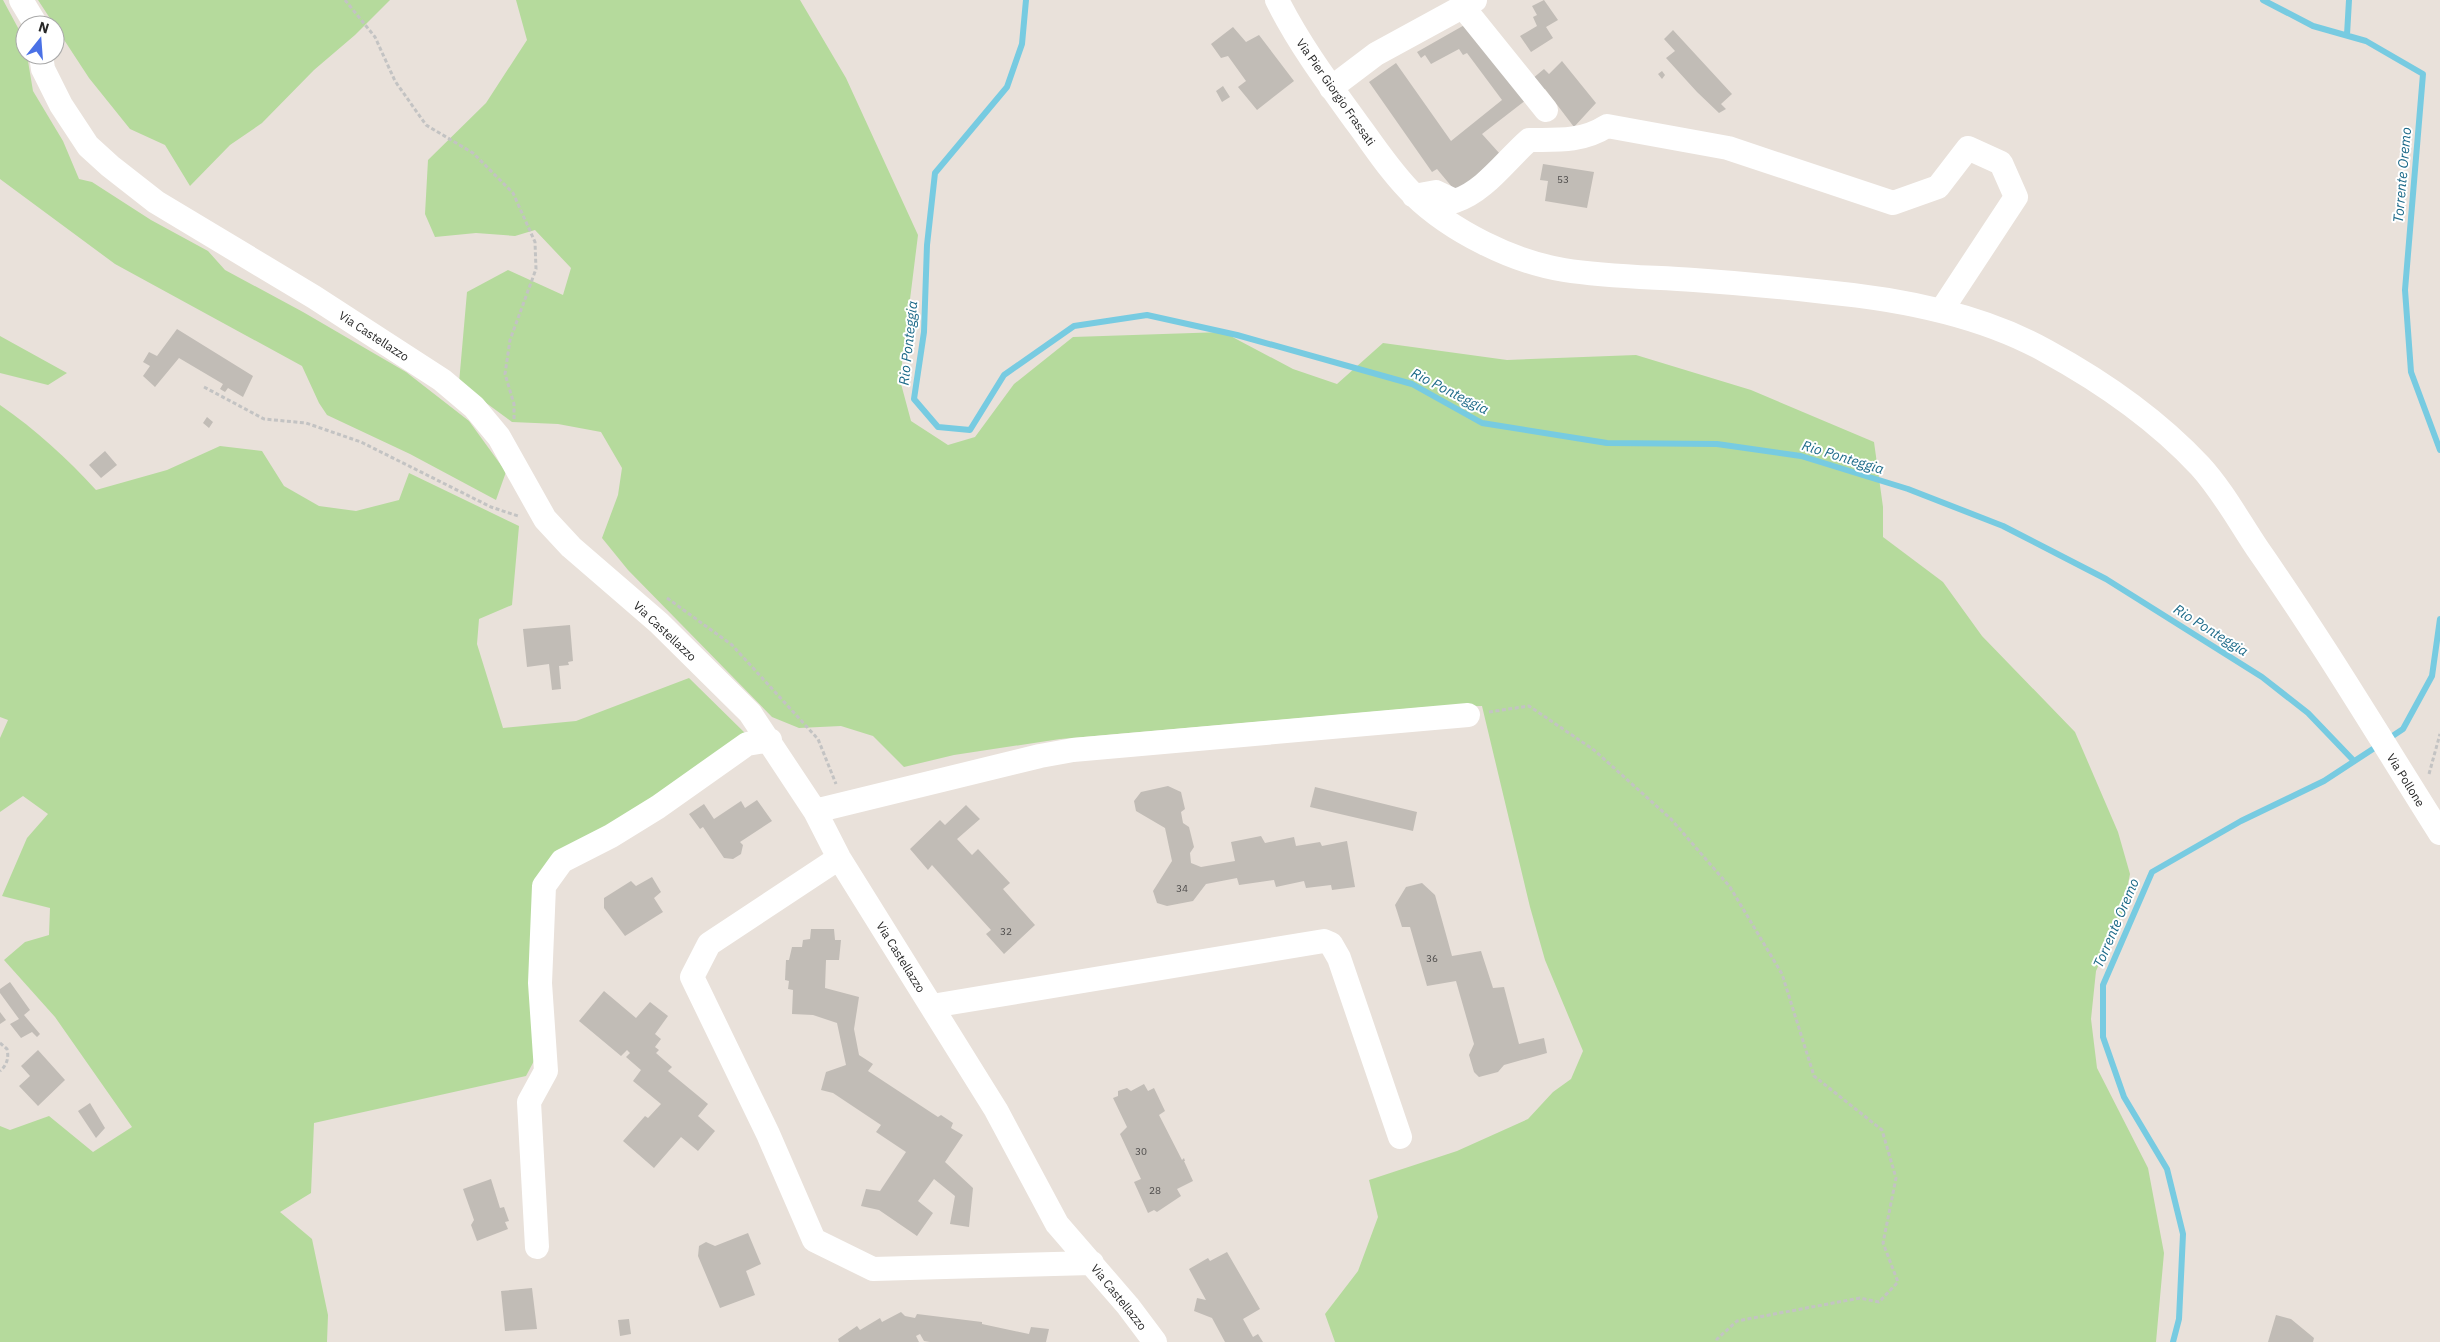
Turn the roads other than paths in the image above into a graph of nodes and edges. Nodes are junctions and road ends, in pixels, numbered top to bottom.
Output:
1 (21, 0) edge
2 (1277, 0) edge
3 (1469, 4) edge
4 (30, 15) edge
5 (43, 65) edge
6 (1331, 88) junction
7 (1546, 110) dead end
8 (1408, 189) junction
9 (1941, 311) junction
10 (1468, 715) road end
11 (770, 740) junction
12 (815, 811) junction
13 (2440, 834) edge
14 (839, 858) junction
15 (932, 1006) junction
16 (1400, 1137) dead end
17 (537, 1247) dead end
18 (1092, 1263) junction
19 (1155, 1342) edge

1 - 4 street
2 - 6 street, Via Pier Giorgio Frassati
3 - 6 street
3 - 7 street
5 - 11 street, Via Castellazzo
6 - 8 street, Via Pier Giorgio Frassati
8 - 9 street, Via Pier Giorgio Frassati
8 - 9 street
9 - 13 street, Via Pollone
10 - 12 street
11 - 12 street, Via Castellazzo
11 - 17 street
12 - 14 street, Via Castellazzo
14 - 15 street, Via Castellazzo
14 - 18 street
15 - 16 street
15 - 18 street, Via Castellazzo
18 - 19 street, Via Castellazzo

